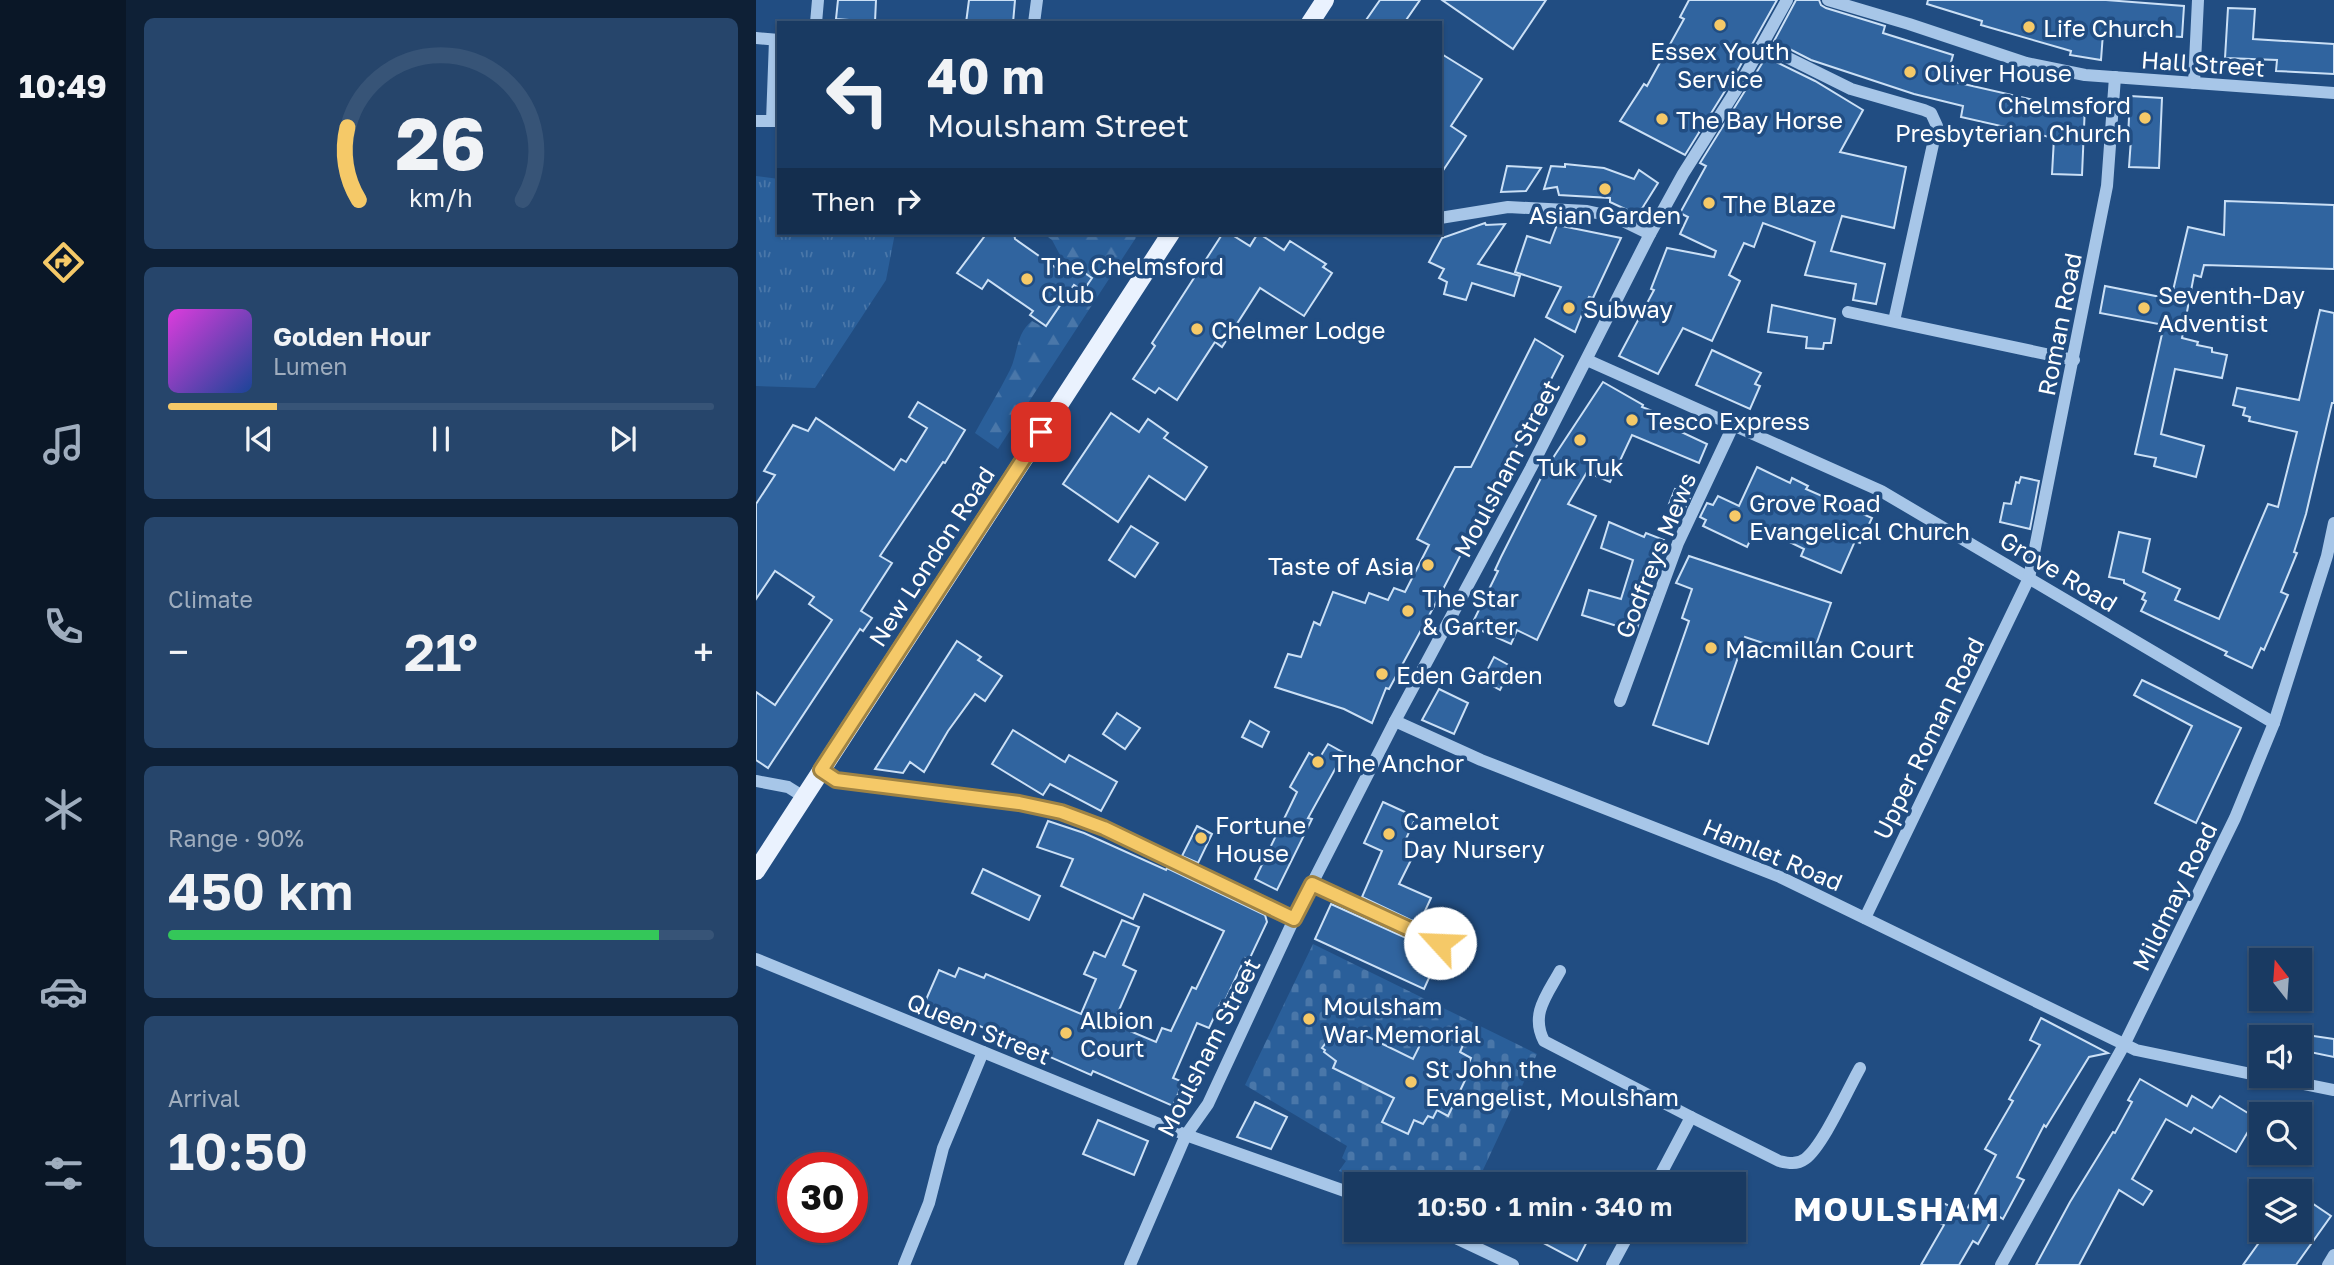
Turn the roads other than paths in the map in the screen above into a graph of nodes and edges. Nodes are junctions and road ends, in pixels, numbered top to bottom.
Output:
1 (818, 0) edge
2 (1037, 0) edge
3 (1325, 0) edge
4 (1787, 0) edge
5 (1828, 0) edge
6 (2197, 0) edge
7 (816, 21) edge
8 (1034, 21) edge
9 (1311, 21) edge
10 (756, 38) edge
11 (777, 40) edge
12 (1762, 45) junction
13 (2115, 77) junction
14 (2194, 83) junction
15 (2334, 93) edge
16 (756, 121) edge
17 (775, 121) edge
18 (1442, 218) edge
19 (1650, 234) junction
20 (1170, 235) edge
21 (1848, 312) dead end
22 (1894, 321) junction
23 (1587, 360) junction
24 (2074, 360) junction
25 (1733, 426) junction
26 (2334, 523) edge
27 (2029, 578) junction
28 (1620, 701) dead end
29 (1395, 722) junction
30 (2274, 723) junction
31 (821, 770) junction
32 (756, 781) edge
33 (804, 797) junction
34 (756, 871) edge
35 (1312, 884) junction
36 (1865, 918) junction
37 (1294, 919) junction
38 (1440, 943) dead end
39 (756, 959) edge
40 (1560, 971) dead end
41 (2124, 1045) junction
42 (983, 1052) junction
43 (1860, 1068) dead end
44 (2249, 1073) edge
45 (2312, 1086) edge
46 (2334, 1090) edge
47 (1691, 1118) junction
48 (1186, 1135) junction
49 (1662, 1172) edge
50 (1344, 1191) edge
51 (1464, 1242) edge
52 (1624, 1242) edge
53 (2334, 1255) edge
54 (904, 1265) edge
55 (1130, 1265) edge
56 (1513, 1265) edge
57 (1612, 1265) edge
58 (2001, 1265) edge
59 (2328, 1265) edge

1 - 7 street
2 - 8 street
3 - 9 main road
4 - 12 street, Moulsham Street
5 - 13 street, Hall Street
6 - 14 street
10 - 11 street
11 - 17 street
12 - 19 street, Moulsham Street
12 - 22 street
13 - 14 street, Hall Street
13 - 24 street, Roman Road
14 - 15 street, Hall Street
16 - 17 street
18 - 19 street
19 - 23 street, Moulsham Street
20 - 31 main road, New London Road
21 - 22 street
22 - 24 street
23 - 25 street, Grove Road
23 - 29 street, Moulsham Street
24 - 27 street, Roman Road
25 - 27 street, Grove Road
25 - 28 street, Godfreys Mews
26 - 30 street, Mildmay Road
27 - 30 street, Grove Road
27 - 36 street, Upper Roman Road
29 - 35 street, Moulsham Street
29 - 36 street, Hamlet Road
30 - 41 street, Mildmay Road
31 - 33 main road, New London Road
31 - 37 street
32 - 33 street
33 - 34 main road, New London Road
35 - 37 street, Moulsham Street
35 - 38 street
36 - 41 street, Hamlet Road
37 - 48 street, Moulsham Street
39 - 42 street, Queen Street
40 - 47 street
41 - 44 street, Hamlet Road
41 - 58 street, Mildmay Road
42 - 48 street, Queen Street
42 - 54 street
43 - 47 street
45 - 46 street, Hamlet Road
47 - 49 street
48 - 50 street, Queen Street
48 - 55 street, Moulsham Street
51 - 56 street
52 - 57 street
53 - 59 street

